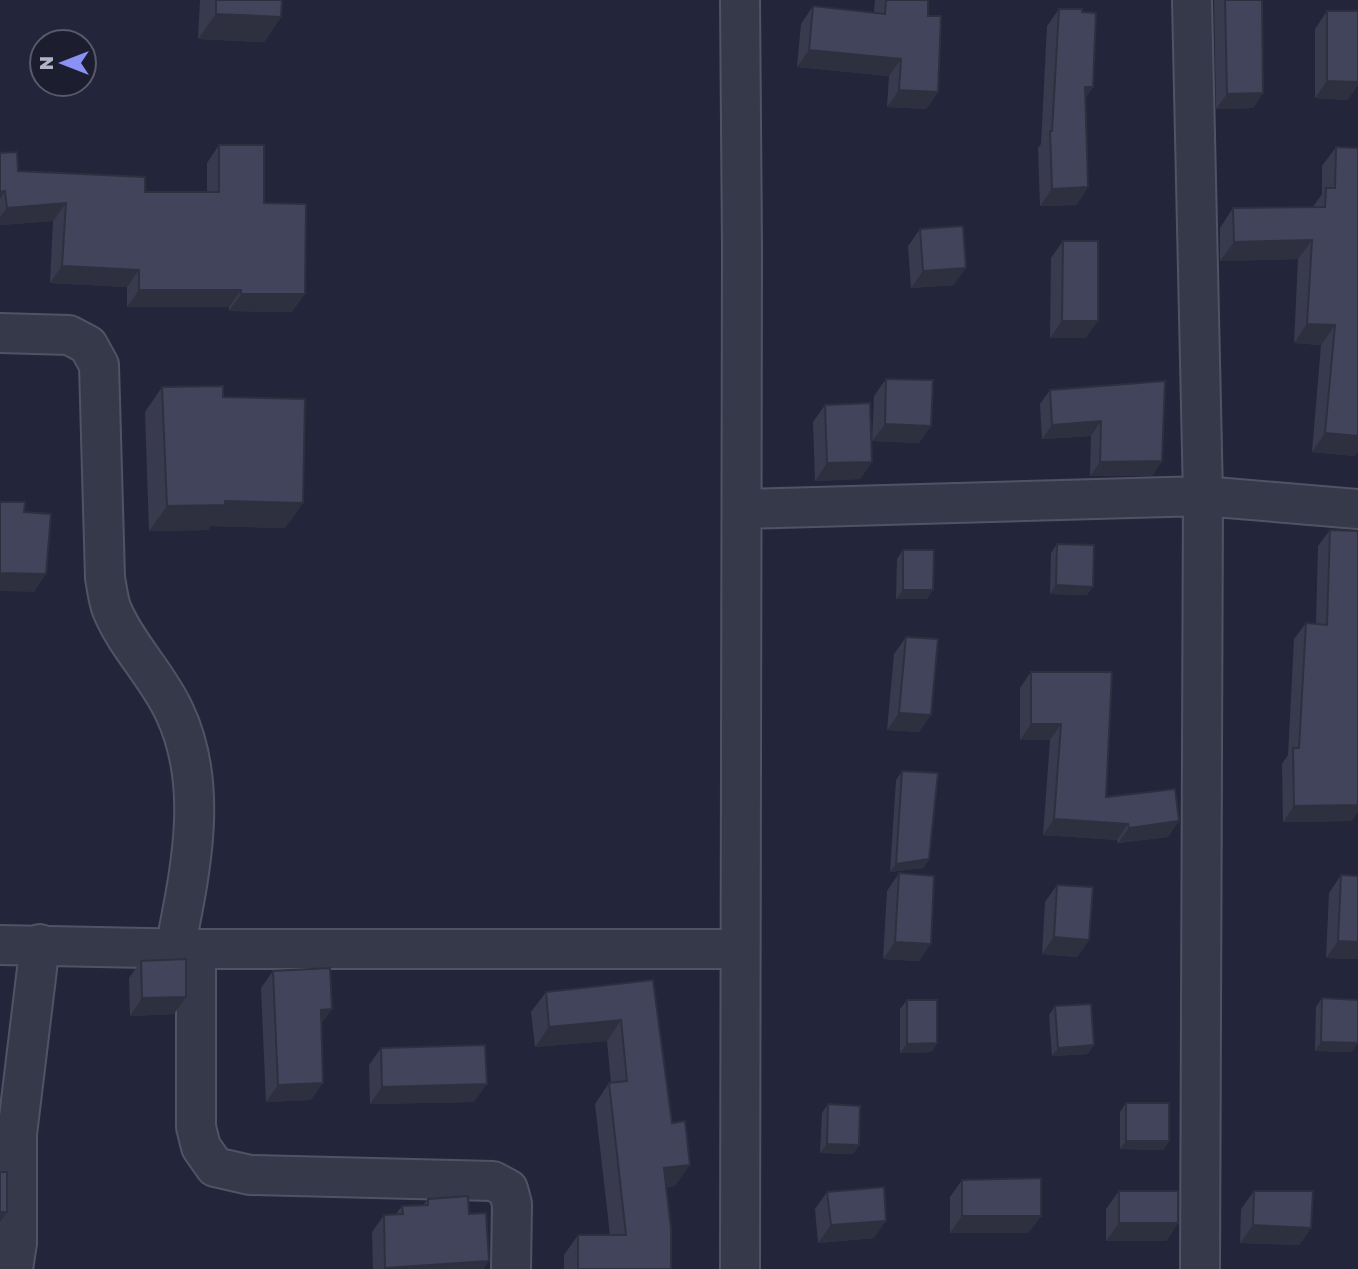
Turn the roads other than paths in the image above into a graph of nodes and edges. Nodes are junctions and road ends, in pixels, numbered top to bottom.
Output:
1 (740, 0) edge
2 (1192, 0) edge
3 (0, 333) edge
4 (1203, 496) junction
5 (742, 509) junction
6 (1358, 509) edge
7 (40, 944) junction
8 (0, 945) edge
9 (185, 949) junction
10 (740, 949) junction
11 (13, 1269) edge
12 (511, 1269) edge
13 (740, 1269) edge
14 (1200, 1269) edge

1 - 5 street
2 - 4 street
3 - 9 street
4 - 5 street
4 - 6 street
4 - 14 street
5 - 10 street
7 - 8 street
7 - 9 street
7 - 11 street
9 - 10 street
9 - 12 street
10 - 13 street

